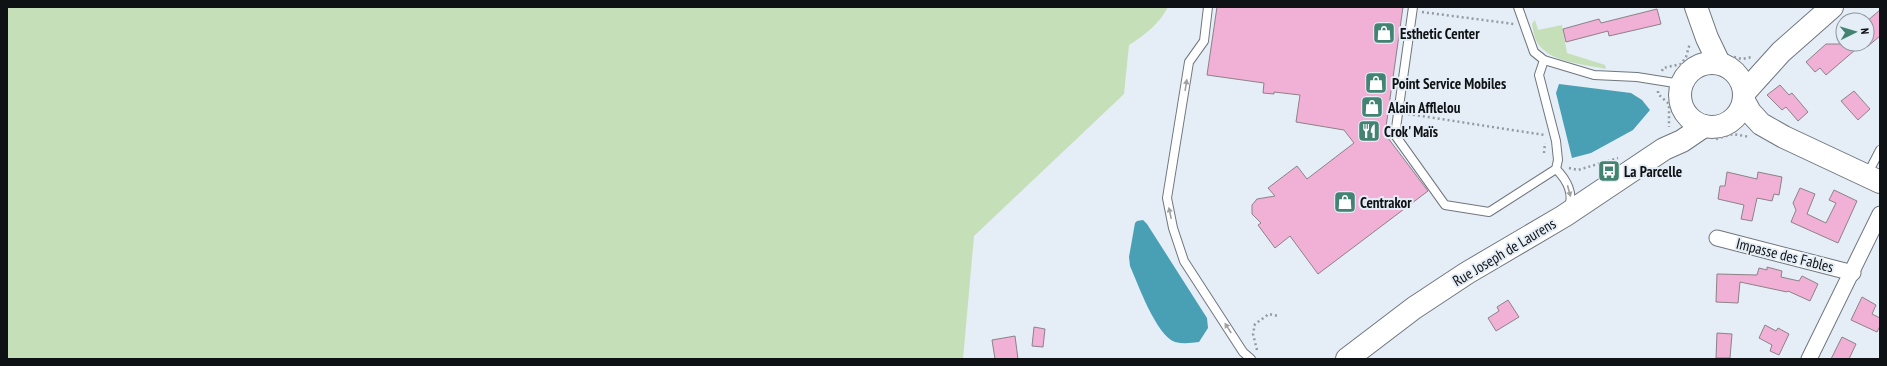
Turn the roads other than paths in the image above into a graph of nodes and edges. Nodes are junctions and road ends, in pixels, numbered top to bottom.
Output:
1 (1208, 7) edge
2 (1518, 7) edge
3 (1832, 7) edge
4 (1413, 10) edge
5 (1697, 10) edge
6 (1781, 52) junction
7 (1544, 60) junction
8 (1696, 66) junction
9 (1725, 66) junction
10 (1681, 84) junction
11 (1744, 97) junction
12 (1684, 111) junction
13 (1715, 129) junction
14 (1784, 137) junction
15 (1664, 149) junction
16 (1880, 150) edge
17 (1556, 167) junction
18 (1873, 179) edge
19 (1880, 214) edge
20 (1564, 216) junction
21 (1717, 238) dead end
22 (1853, 273) junction
23 (1255, 357) edge
24 (1347, 359) edge
25 (1809, 359) edge

23 -> 1 lane
2 - 7 lane
3 - 6 main road
4 - 17 lane
5 - 8 main road
5 - 9 main road
6 - 9 main road
6 - 11 main road
7 - 10 lane
7 - 17 lane
8 - 9 main road
8 - 10 main road
9 - 11 main road
10 - 12 main road
11 - 13 main road
11 - 14 main road
12 - 13 main road
12 - 15 main road, Rue Joseph de Laurens
13 - 14 main road
13 - 15 main road, Rue Joseph de Laurens
14 - 18 main road
15 - 20 main road, Rue Joseph de Laurens
16 - 18 lane
17 -> 20 lane
19 - 22 street
20 - 24 main road, Rue Joseph de Laurens
21 - 22 street, Impasse des Fables
22 - 25 street

